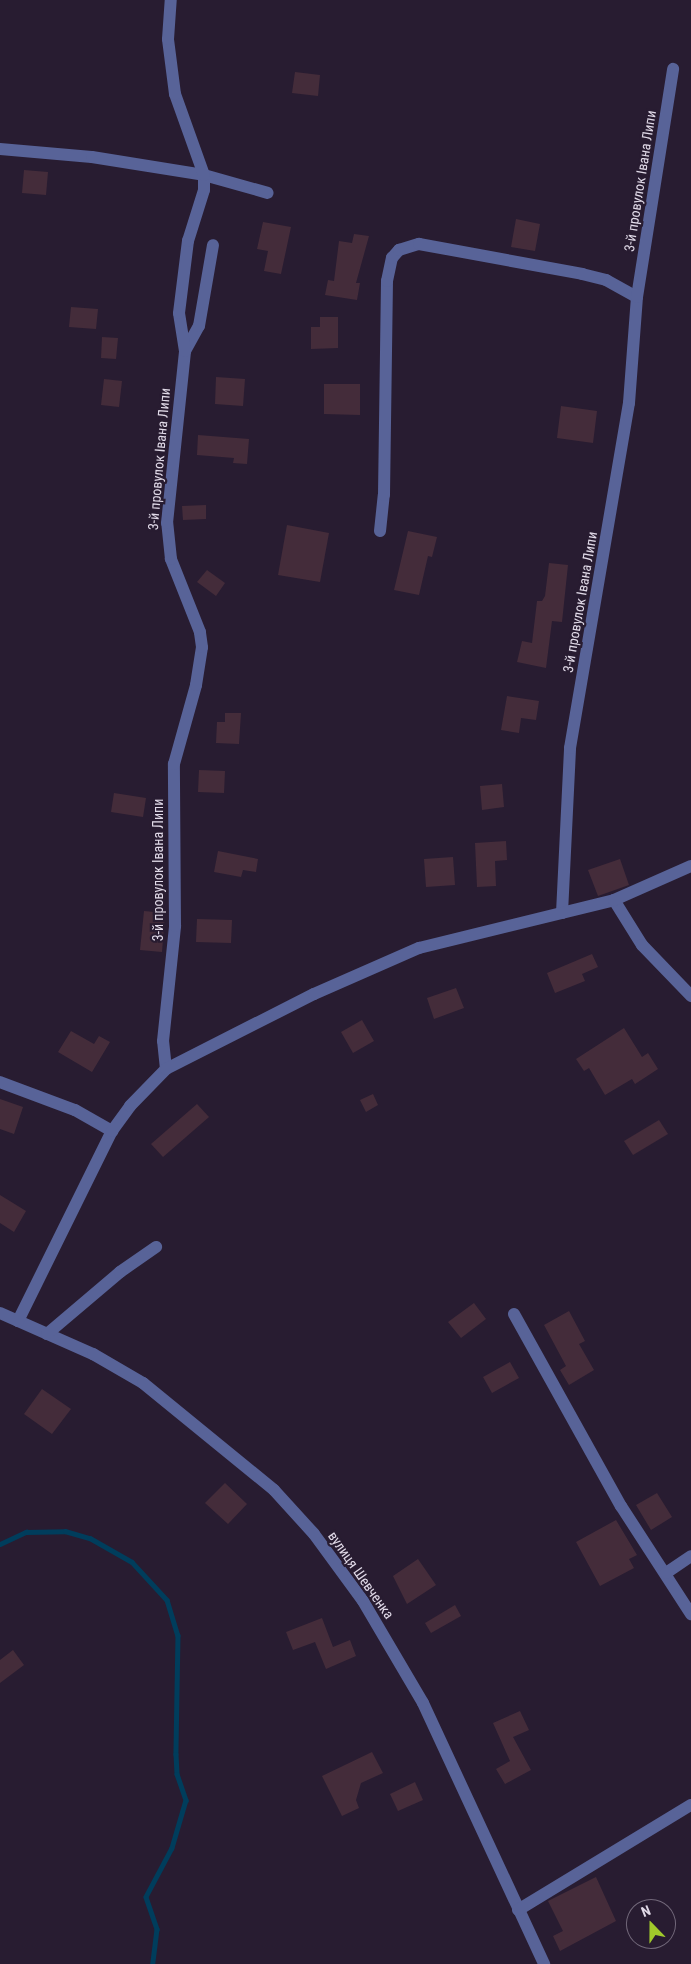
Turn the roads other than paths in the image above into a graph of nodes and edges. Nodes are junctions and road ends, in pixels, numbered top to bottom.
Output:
1 (171, 0) edge
2 (673, 69) dead end
3 (0, 149) edge
4 (204, 175) junction
5 (268, 193) dead end
6 (213, 245) dead end
7 (637, 298) junction
8 (184, 351) junction
9 (380, 531) dead end
10 (691, 866) edge
11 (614, 900) junction
12 (562, 913) junction
13 (691, 996) edge
14 (166, 1069) junction
15 (0, 1082) edge
16 (112, 1131) junction
17 (156, 1247) dead end
18 (0, 1313) edge
19 (514, 1314) dead end
20 (18, 1321) junction
21 (47, 1334) junction
22 (691, 1556) edge
23 (666, 1572) junction
24 (691, 1614) edge
25 (691, 1805) edge
26 (518, 1910) junction
27 (544, 1964) edge

1 - 4 street, 3-й провулок Івана Липи
2 - 7 street, 3-й провулок Івана Липи
3 - 4 street
4 - 5 street
4 - 8 street, 3-й провулок Івана Липи
6 - 8 street
7 - 9 street
7 - 12 street, 3-й провулок Івана Липи
8 - 14 street, 3-й провулок Івана Липи
10 - 11 street
11 - 12 street
11 - 13 street
12 - 14 street
14 - 16 street
15 - 16 street
16 - 20 street
17 - 21 street
18 - 20 street, вулиця Шевченка
19 - 23 street
20 - 21 street, вулиця Шевченка
21 - 26 street, вулиця Шевченка
22 - 23 street
23 - 24 street
25 - 26 street
26 - 27 street, вулиця Шевченка

